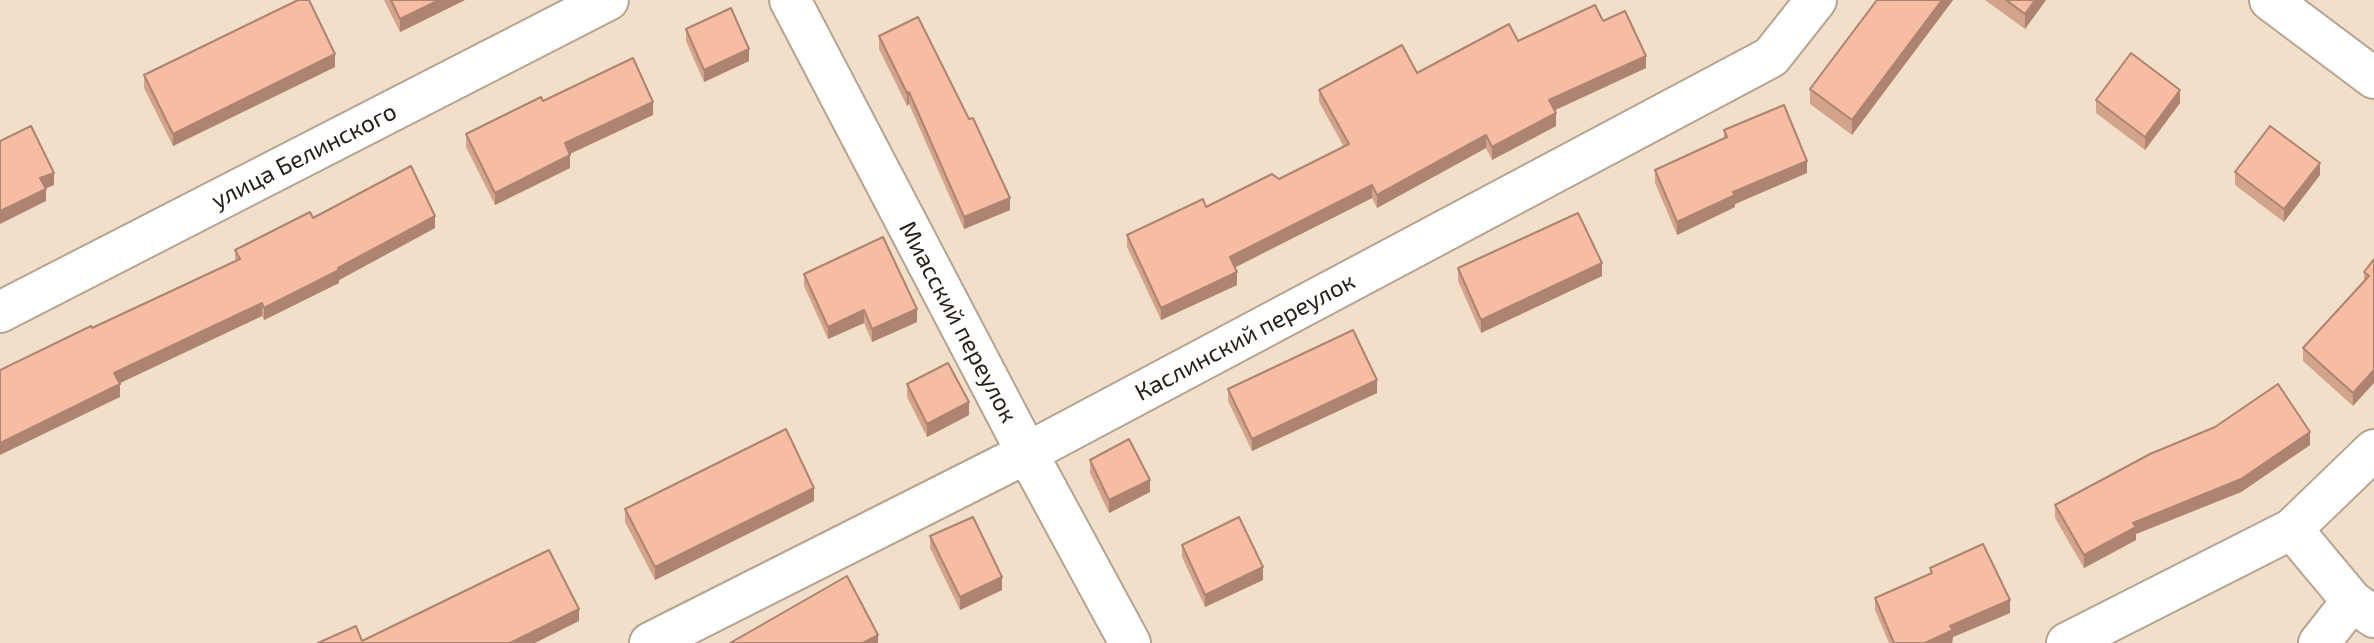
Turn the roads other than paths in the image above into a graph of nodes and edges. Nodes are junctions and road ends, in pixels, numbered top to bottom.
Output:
1 (608, 0) edge
2 (790, 0) edge
3 (1816, 0) edge
4 (2270, 0) edge
5 (2374, 78) edge
6 (0, 312) edge
7 (2374, 450) edge
8 (1027, 453) junction
9 (2292, 529) junction
10 (2363, 609) edge
11 (650, 643) edge
12 (1130, 643) edge
13 (2067, 643) edge
14 (2319, 643) edge

1 - 6 street, улица Белинского
2 - 8 street, Миасский переулок
3 - 8 street, Каслинский переулок
4 - 5 street
7 - 9 street
8 - 11 street, Каслинский переулок
8 - 12 street, Миасский переулок
9 - 10 street
9 - 13 street
10 - 14 street

